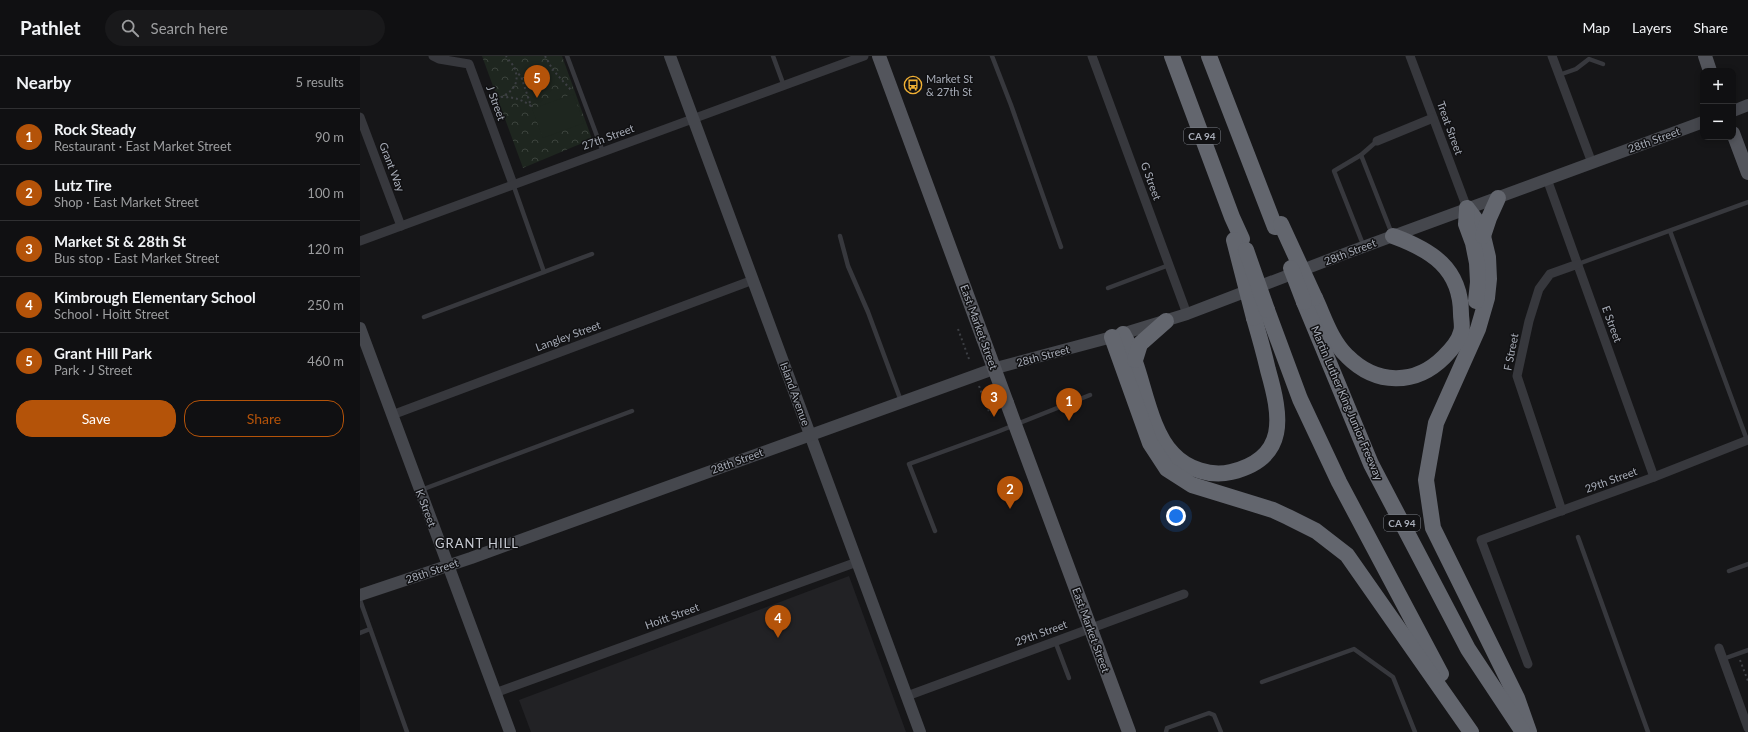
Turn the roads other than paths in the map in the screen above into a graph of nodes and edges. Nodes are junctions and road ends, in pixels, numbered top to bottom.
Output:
1 (433, 56) edge
2 (567, 56) edge
3 (670, 56) edge
4 (773, 56) edge
5 (864, 56) edge
6 (879, 56) edge
7 (992, 56) edge
8 (1092, 56) edge
9 (1172, 56) edge
10 (1209, 56) edge
11 (1410, 56) edge
12 (1552, 56) edge
13 (1704, 56) edge
14 (1603, 64) dead end
15 (1709, 68) edge
16 (1559, 75) junction
17 (784, 86) junction
18 (1748, 105) edge
19 (1736, 110) edge
20 (360, 117) edge
21 (693, 118) junction
22 (1433, 118) junction
23 (1700, 123) edge
24 (1736, 140) edge
25 (1377, 141) joint
26 (603, 152) junction
27 (1361, 155) junction
28 (1592, 163) junction
29 (1748, 173) edge
30 (1548, 179) junction
31 (513, 184) junction
32 (1498, 198) junction
33 (1748, 202) edge
34 (1467, 208) junction
35 (401, 226) junction
36 (1670, 231) junction
37 (840, 236) dead end
38 (1392, 236) junction
39 (1483, 236) junction
40 (360, 241) edge
41 (1061, 247) dead end
42 (1364, 247) junction
43 (592, 254) dead end
44 (1578, 264) junction
45 (1170, 265) junction
46 (544, 272) junction
47 (753, 280) junction
48 (1108, 288) dead end
49 (1309, 300) junction
50 (1187, 314) junction
51 (1261, 314) junction
52 (424, 317) dead end
53 (1166, 321) junction
54 (360, 328) edge
55 (1461, 332) junction
56 (1118, 336) junction
57 (1135, 360) junction
58 (1090, 395) dead end
59 (902, 402) junction
60 (632, 411) dead end
61 (392, 414) junction
62 (1016, 424) junction
63 (810, 434) junction
64 (1747, 440) edge
65 (1654, 477) junction
66 (419, 490) junction
67 (1562, 511) junction
68 (935, 531) dead end
69 (1578, 537) dead end
70 (857, 562) junction
71 (1748, 564) edge
72 (448, 566) junction
73 (1729, 571) dead end
74 (1184, 594) dead end
75 (360, 595) edge
76 (360, 600) edge
77 (1090, 628) junction
78 (370, 629) junction
79 (360, 633) edge
80 (1055, 641) junction
81 (1719, 648) dead end
82 (1748, 650) edge
83 (1723, 659) junction
84 (1528, 664) dead end
85 (1069, 678) dead end
86 (1262, 682) dead end
87 (495, 692) junction
88 (907, 696) junction
89 (1748, 728) edge
90 (407, 732) edge
91 (510, 732) edge
92 (920, 732) edge
93 (1129, 732) edge
94 (1166, 732) edge
95 (1221, 732) edge
96 (1414, 732) edge
97 (1472, 732) edge
98 (1522, 732) edge
99 (1529, 732) edge
100 (1648, 732) edge

1 - 31 street, J Street
2 - 26 lane
3 - 21 street, Island Avenue
4 - 17 lane
5 - 17 street, 27th Street
6 - 62 main road, East Market Street, bridge
7 - 41 lane
8 - 45 street, G Street
9 - 51 highway, CA 94, bridge
10 - 49 highway, Martin Luther King Junior Freeway / CA 94, bridge
11 - 22 street, Treat Street
12 - 16 street
13 - 15 main road
14 - 16 lane
16 - 28 street
17 - 21 street, 27th Street
18 - 19 street
20 - 35 street, Grant Way
21 - 26 street, 27th Street
21 - 47 street, Island Avenue
22 - 25 street
22 - 34 street, Treat Street
23 - 28 street, 28th Street
24 - 29 main road
25 - 27 lane
26 - 31 street, 27th Street
27 - 38 lane
27 - 42 lane
28 - 30 street, 28th Street
30 - 32 street, 28th Street
30 - 44 street, E Street
31 - 35 street, 27th Street
31 - 46 lane
32 - 34 street, 28th Street
32 - 39 highway
33 - 36 lane
34 - 38 street, 28th Street
34 - 39 highway
34 - 55 highway
35 - 40 street, 27th Street
36 - 44 lane
36 - 64 lane
37 - 59 lane
38 - 42 street, 28th Street
38 - 55 highway
39 - 99 highway
42 - 50 street, 28th Street
43 - 46 lane
44 - 65 street, E Street
44 - 67 street, F Street
45 - 48 lane
45 - 50 street, G Street
46 - 52 lane
47 - 61 street, Langley Street
47 - 63 street, Island Avenue
49 - 55 highway
49 - 98 highway, Martin Luther King Junior Freeway / CA 94
50 - 53 street, 28th Street
51 - 57 highway
51 - 97 highway, CA 94
53 - 56 street, 28th Street
53 - 57 highway
54 - 61 street, K Street
56 - 57 highway
56 - 59 street, 28th Street
56 - 97 highway
58 - 62 lane
59 - 63 street, 28th Street
60 - 66 lane
61 - 66 street, K Street
62 - 68 lane
62 - 77 main road, East Market Street
63 - 70 street, Island Avenue
63 - 72 street, 28th Street
64 - 65 street, 29th Street
65 - 67 street, 29th Street
66 - 72 street, K Street
67 - 84 street, 29th Street
69 - 100 lane
70 - 87 street, Hoitt Street
70 - 88 street, Island Avenue
71 - 73 lane
72 - 75 street, 28th Street
72 - 87 street, K Street
74 - 77 street, 29th Street
76 - 78 lane
77 - 80 street, 29th Street
77 - 93 main road, East Market Street
78 - 79 lane
78 - 90 lane
80 - 85 lane
80 - 88 street, 29th Street
81 - 83 street
82 - 83 lane
83 - 89 street
86 - 96 lane
87 - 91 street, K Street
88 - 92 street, Island Avenue
94 - 95 lane

